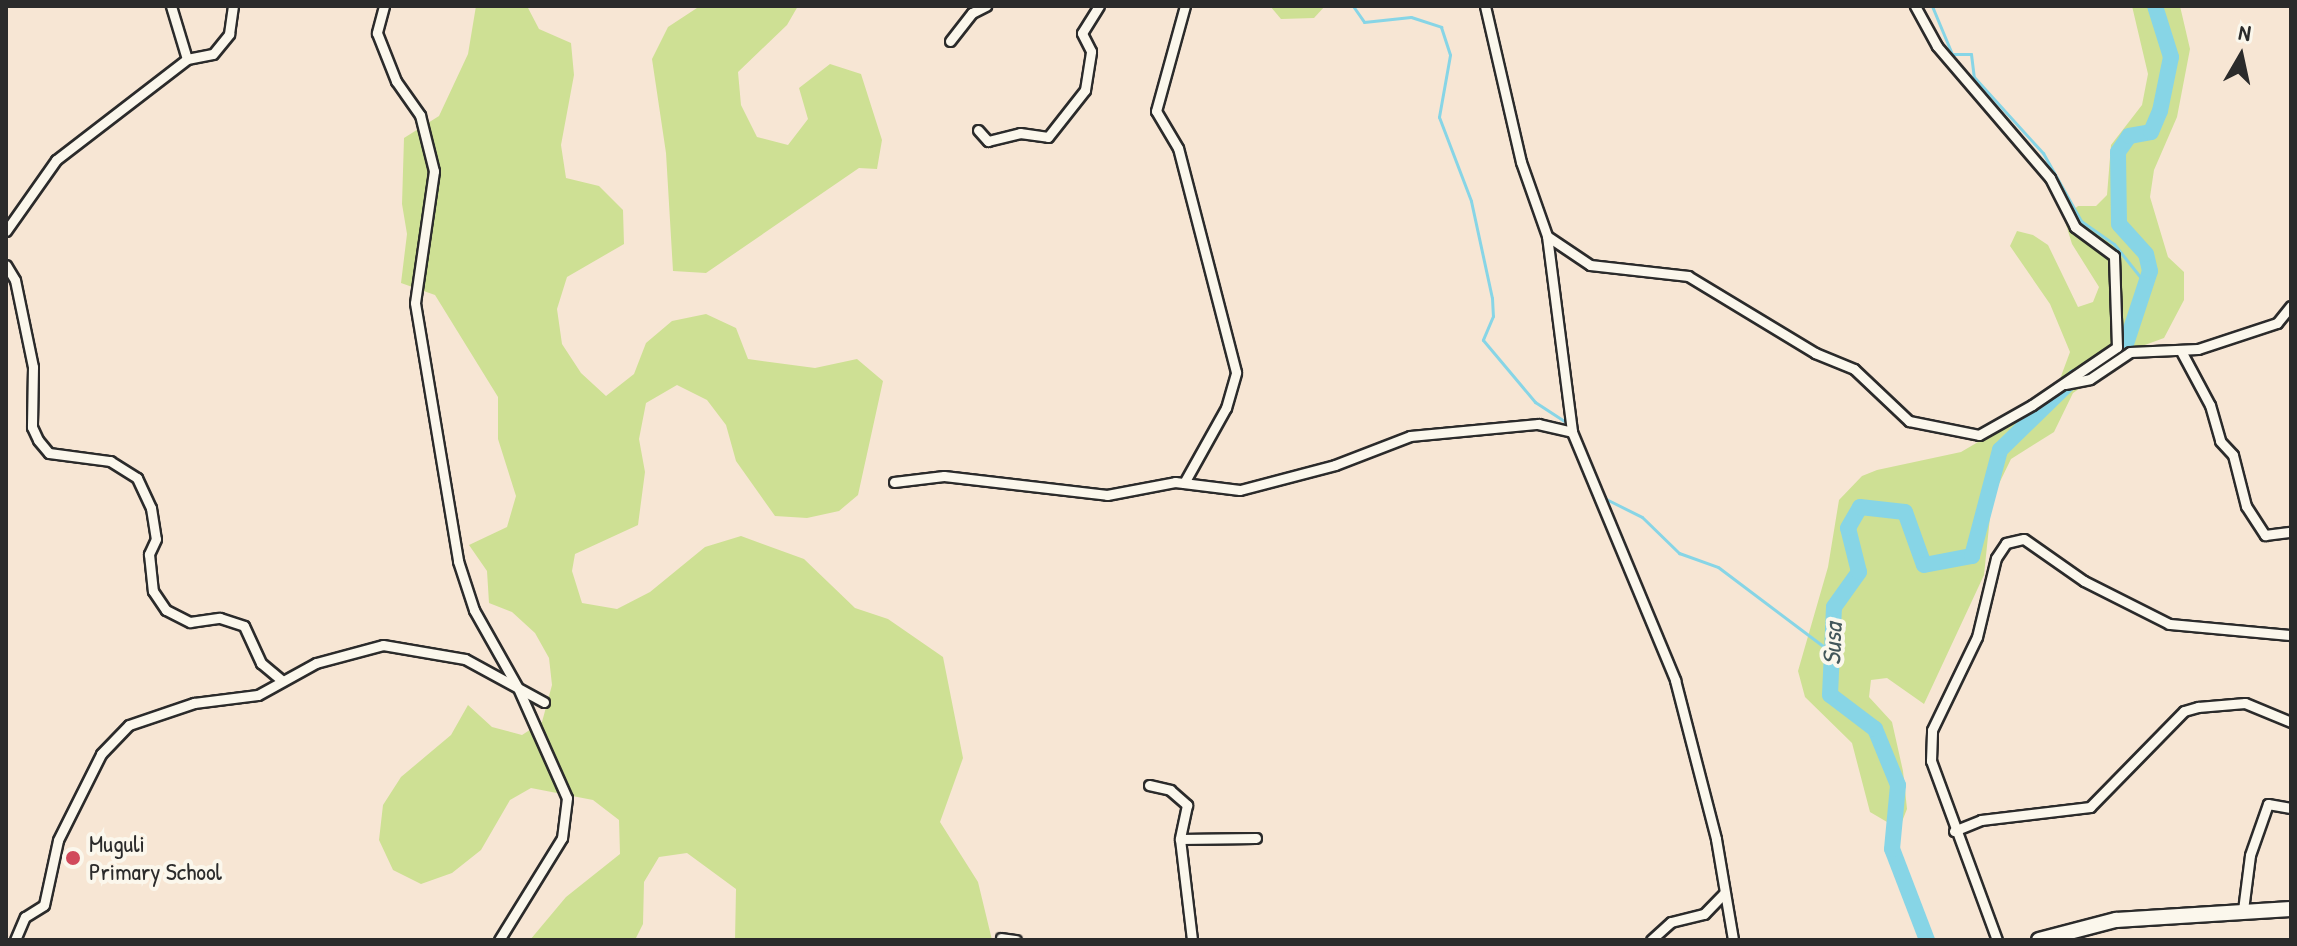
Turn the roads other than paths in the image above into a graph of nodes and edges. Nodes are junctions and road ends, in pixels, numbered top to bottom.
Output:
1 (171, 6) edge
2 (233, 6) edge
3 (384, 6) edge
4 (986, 6) edge
5 (1099, 6) edge
6 (1185, 6) edge
7 (1485, 6) edge
8 (1915, 6) edge
9 (950, 41) dead end
10 (187, 59) junction
11 (978, 130) dead end
12 (6, 231) edge
13 (1547, 236) junction
14 (6, 265) edge
15 (2291, 306) edge
16 (2181, 351) junction
17 (2065, 384) junction
18 (1571, 427) junction
19 (894, 482) dead end
20 (1184, 483) junction
21 (2291, 532) edge
22 (2291, 635) edge
23 (280, 679) junction
24 (518, 688) junction
25 (544, 702) dead end
26 (2291, 722) edge
27 (1149, 785) dead end
28 (2291, 808) edge
29 (1954, 831) junction
30 (1256, 838) dead end
31 (1180, 839) junction
32 (1723, 894) junction
33 (2291, 909) edge
34 (2243, 910) junction
35 (1001, 938) dead end
36 (15, 940) edge
37 (499, 940) edge
38 (1016, 940) edge
39 (1192, 940) edge
40 (1651, 940) edge
41 (1733, 940) edge
42 (1997, 940) edge
43 (2039, 940) edge

1 - 10 street
2 - 10 street
3 - 24 street
4 - 9 street
5 - 11 street
6 - 20 street
7 - 13 street
8 - 17 street
10 - 12 street
13 - 17 street
13 - 18 street
14 - 23 street
15 - 16 street
16 - 17 street
16 - 21 street
18 - 20 street
18 - 32 street
19 - 20 street
22 - 29 street
23 - 24 street
23 - 36 street
24 - 25 street
24 - 37 street
26 - 29 street
27 - 31 street
28 - 34 street
29 - 42 street
30 - 31 street
31 - 39 street
32 - 40 street
32 - 41 street
33 - 34 main road
34 - 43 main road
35 - 38 street

